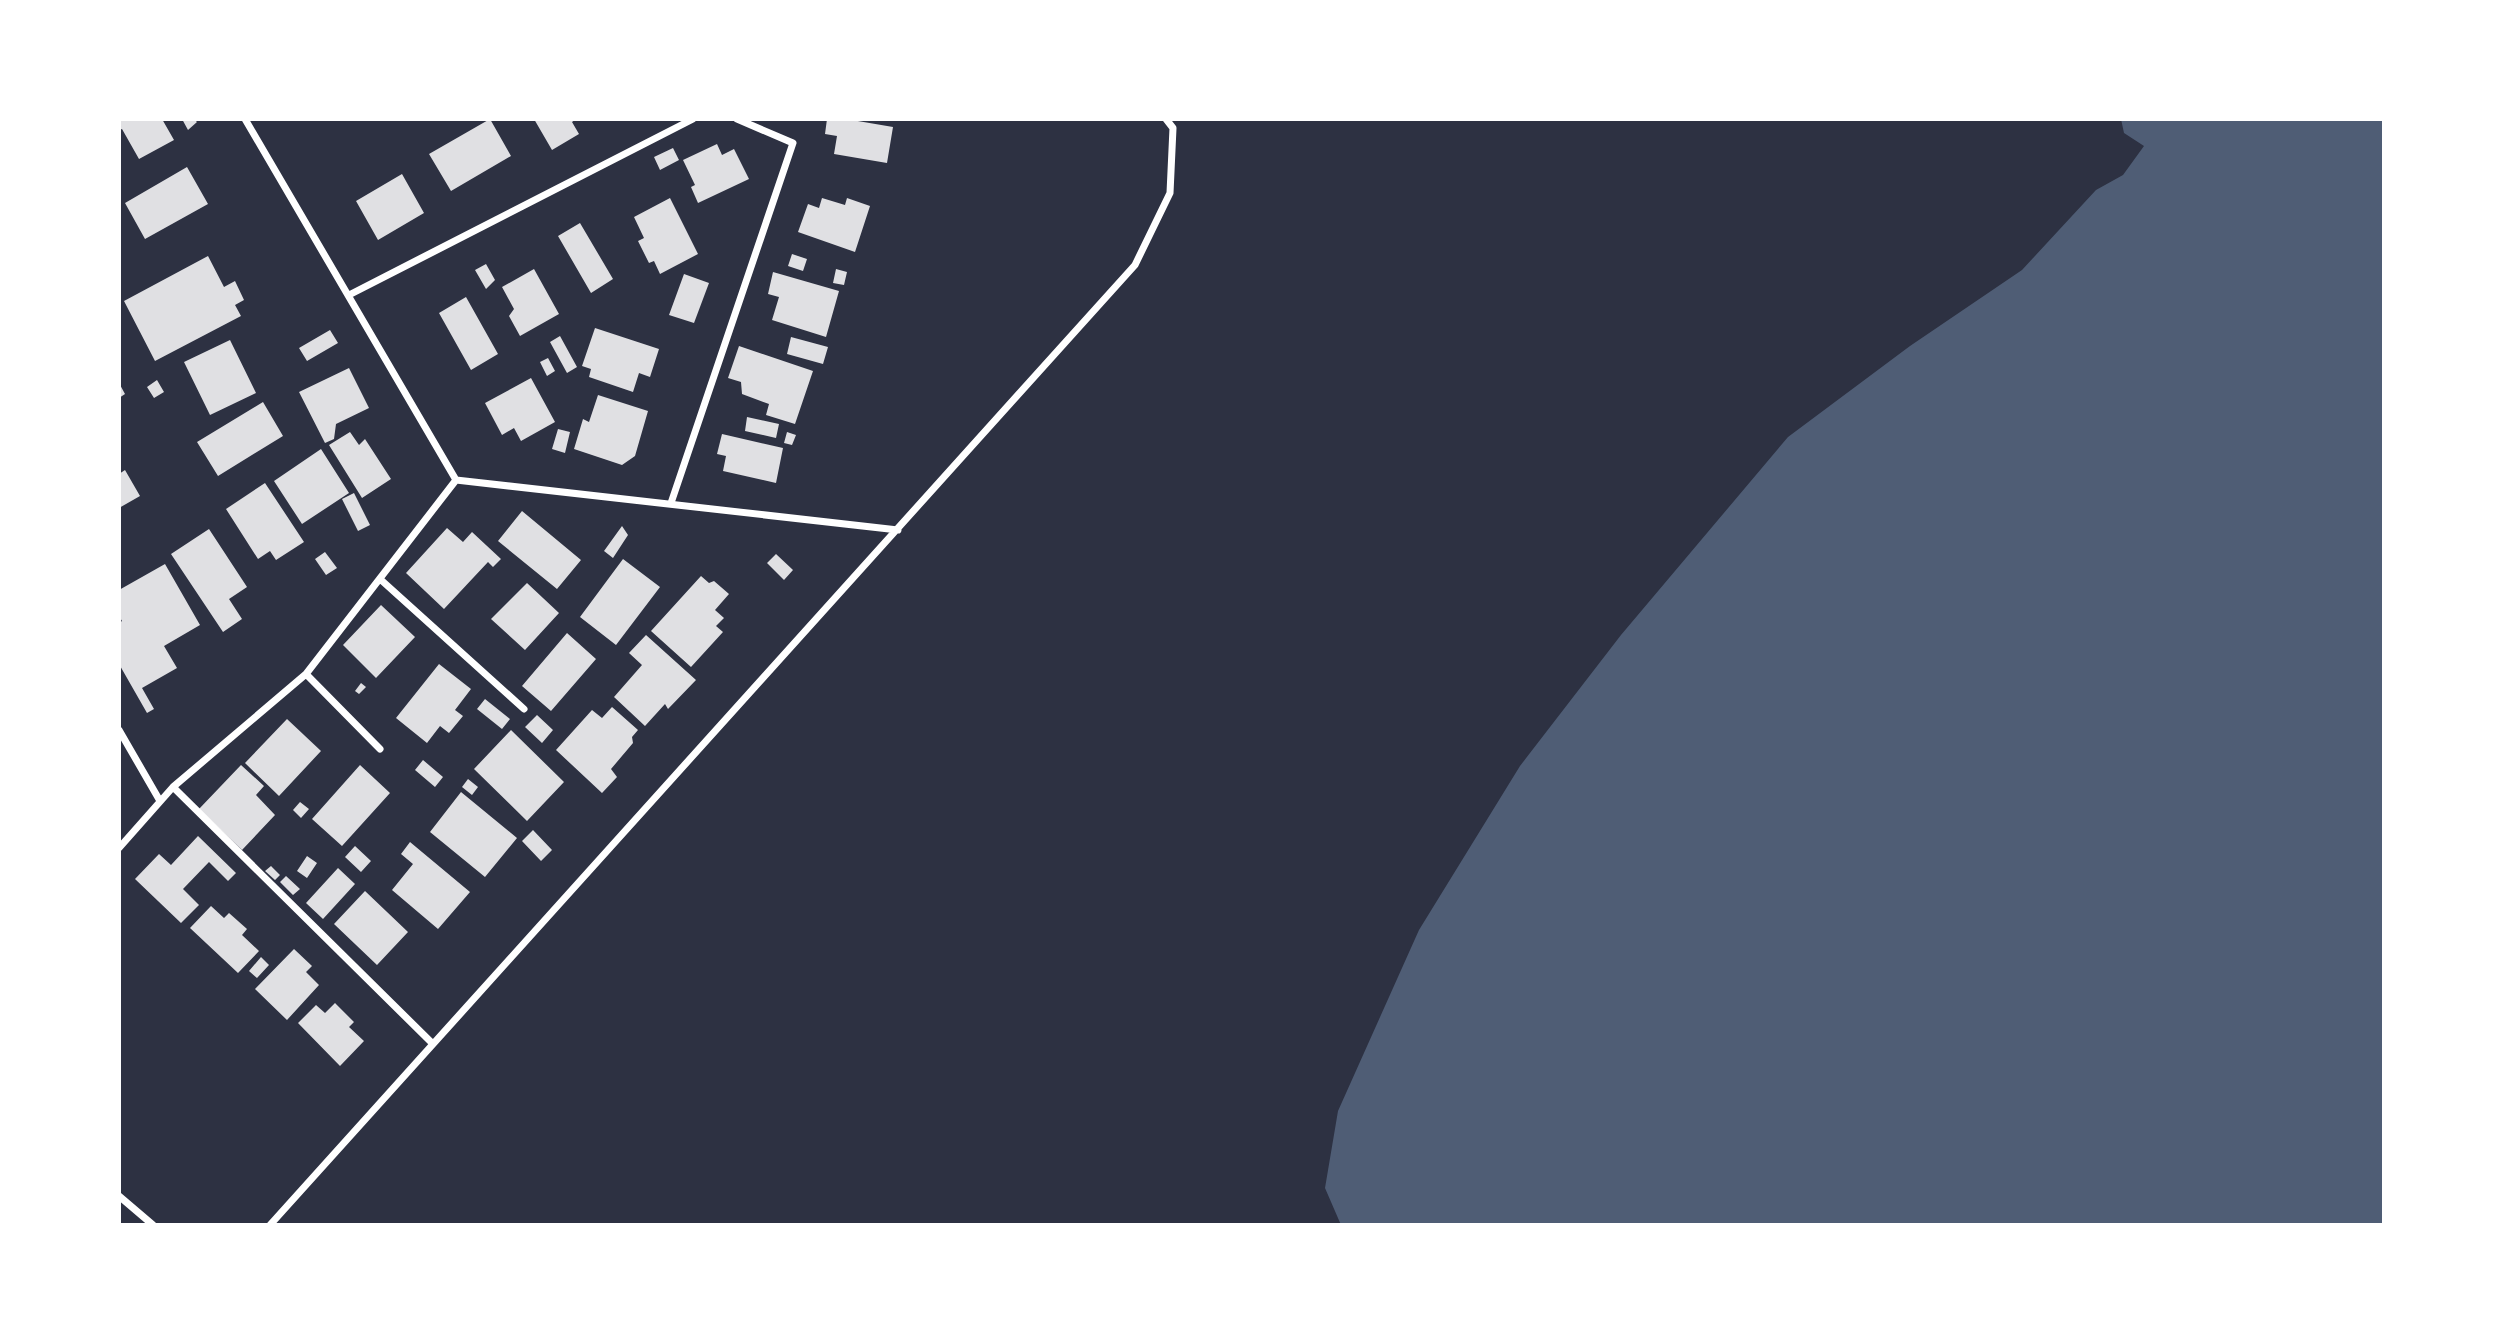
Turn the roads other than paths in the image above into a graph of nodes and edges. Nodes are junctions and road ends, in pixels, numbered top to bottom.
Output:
1 (245, 119) edge
2 (693, 119) edge
3 (737, 119) edge
4 (1166, 119) edge
5 (349, 295) junction
6 (456, 480) junction
7 (671, 503) junction
8 (898, 530) junction
9 (380, 579) junction
10 (306, 674) junction
11 (523, 709) dead end
12 (119, 730) edge
13 (380, 749) dead end
14 (173, 787) junction
15 (160, 801) junction
16 (119, 848) edge
17 (433, 1044) junction
18 (119, 1196) edge
19 (153, 1225) edge
20 (270, 1225) edge

1 - 5 street
2 - 5 street
3 - 7 street
4 - 8 street
5 - 6 street
6 - 7 street
6 - 9 street
7 - 8 street
8 - 17 street
9 - 10 street
9 - 11 street
10 - 13 street
10 - 14 street
12 - 15 street
14 - 15 street
14 - 17 street
15 - 16 street
17 - 20 street
18 - 19 street

